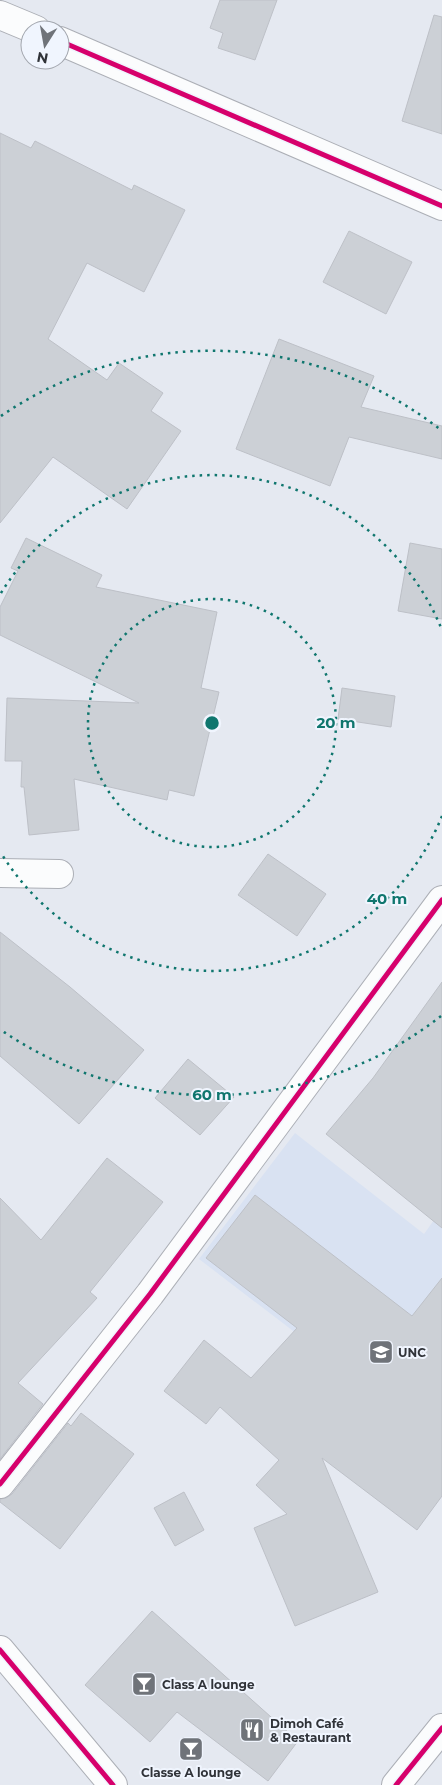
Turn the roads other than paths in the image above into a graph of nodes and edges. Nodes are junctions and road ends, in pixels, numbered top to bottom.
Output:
1 (0, 15) edge
2 (20, 23) edge
3 (70, 45) edge
4 (442, 206) edge
5 (0, 873) edge
6 (58, 874) dead end
7 (442, 900) edge
8 (0, 1484) edge
9 (0, 1650) edge
10 (442, 1728) edge
11 (113, 1785) edge
12 (396, 1785) edge

1 - 2 street
3 - 4 street
5 - 6 street
7 - 8 street
9 - 11 street
10 - 12 street

